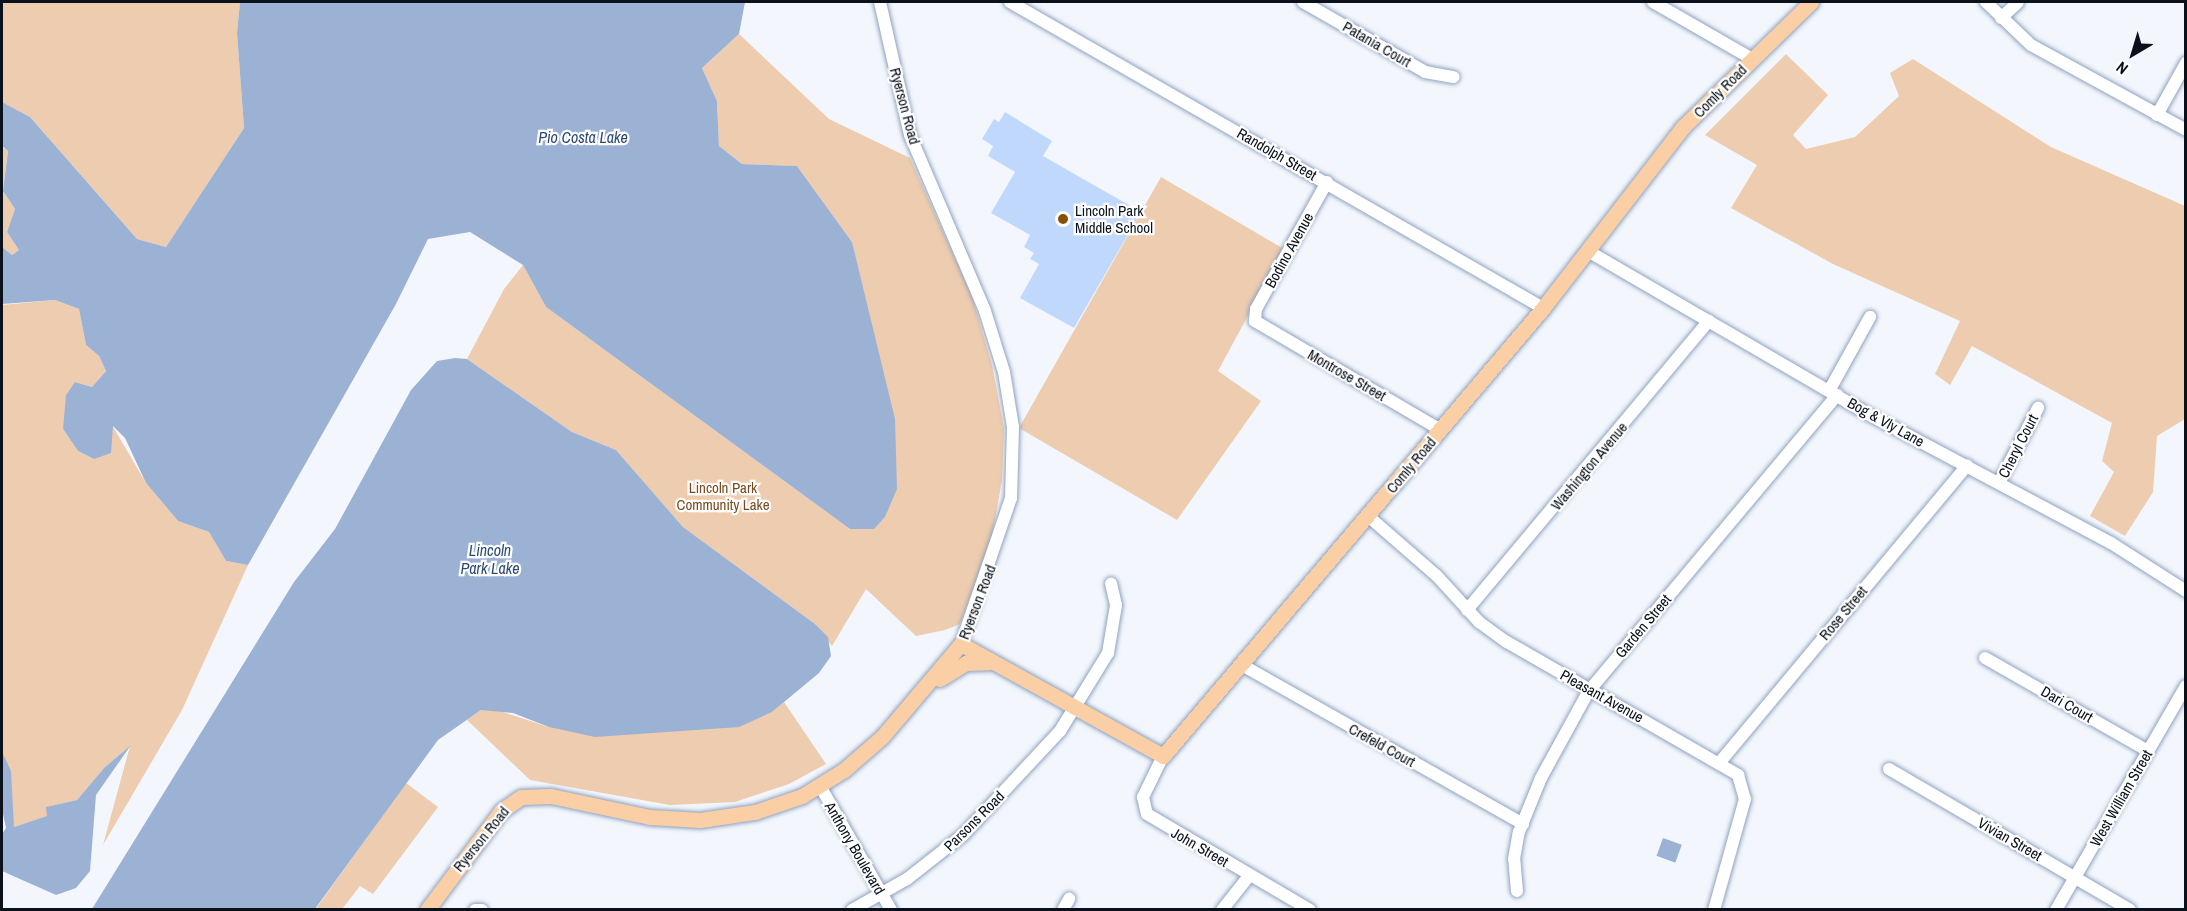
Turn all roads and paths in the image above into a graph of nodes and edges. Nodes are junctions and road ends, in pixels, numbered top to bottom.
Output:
1 (880, 2) edge
2 (1010, 2) edge
3 (1303, 2) edge
4 (1653, 2) edge
5 (1811, 2) edge
6 (1986, 2) edge
7 (2018, 2) edge
8 (2001, 18) junction
9 (1752, 59) junction
10 (2186, 63) edge
11 (1454, 77) dead end
12 (2157, 115) junction
13 (2186, 130) edge
14 (1327, 182) junction
15 (1588, 251) junction
16 (1543, 308) junction
17 (1870, 317) dead end
18 (1255, 319) joint
19 (1709, 321) junction
20 (1833, 393) junction
21 (2038, 408) dead end
22 (1441, 430) junction
23 (1967, 466) junction
24 (1999, 483) junction
25 (1368, 516) junction
26 (1111, 584) dead end
27 (2186, 591) edge
28 (1467, 610) junction
29 (961, 644) junction
30 (1985, 658) dead end
31 (993, 662) junction
32 (1242, 664) junction
33 (2186, 686) edge
34 (1590, 690) junction
35 (911, 706) junction
36 (1075, 707) junction
37 (2148, 751) junction
38 (1163, 756) junction
39 (1720, 762) junction
40 (1889, 769) dead end
41 (820, 786) junction
42 (1523, 824) junction
43 (1249, 876) junction
44 (2075, 877) junction
45 (1517, 891) dead end
46 (882, 894) junction
47 (427, 909) edge
48 (476, 909) edge
49 (482, 909) edge
50 (852, 909) edge
51 (891, 909) edge
52 (1222, 909) edge
53 (1310, 909) edge
54 (1714, 909) edge
55 (2056, 909) edge
56 (2130, 909) edge

1 - 29 street, Ryerson Road
2 - 14 street, Randolph Street
3 - 11 street, Patania Court
4 - 9 street
5 - 9 main road, Comly Road
6 - 8 street
7 - 8 street
8 - 12 street
9 - 15 main road, Comly Road
10 - 12 street
12 - 13 street
14 - 16 street, Randolph Street
14 - 18 street, Bodino Avenue
15 - 16 main road, Comly Road
15 - 19 street, Bog & Vly Lane
16 - 22 main road, Comly Road
17 - 20 street, Garden Street
18 - 22 street, Montrose Street
19 - 20 street, Bog & Vly Lane
19 - 28 street, Washington Avenue
20 - 23 street, Bog & Vly Lane
20 - 34 street, Garden Street
21 - 24 street, Cheryl Court
22 - 25 main road, Comly Road
23 - 24 street, Bog & Vly Lane
23 - 39 street, Rose Street
24 - 27 street, Bog & Vly Lane
25 - 28 street, Pleasant Avenue
25 - 32 main road, Comly Road
26 - 36 street, Parsons Road
28 - 34 street, Pleasant Avenue
29 - 31 main road
29 - 35 main road, Ryerson Road
30 - 37 street, Dari Court
31 - 35 main road
31 - 36 main road
32 - 38 main road, Comly Road
32 - 42 street, Crefeld Court
33 - 37 street, West William Street
34 - 39 street, Pleasant Avenue
34 - 42 street, Garden Street
35 - 41 main road, Ryerson Road
36 - 38 main road
36 - 46 street, Parsons Road
37 - 44 street, West William Street
38 - 43 street, John Street
39 - 54 street, Pleasant Avenue
40 - 44 street, Vivian Street
41 - 46 street, Anthony Boulevard
41 - 47 main road, Ryerson Road
42 - 45 street, Garden Street
43 - 52 street
43 - 53 street, John Street
44 - 55 street, West William Street
44 - 56 street, Vivian Street
46 - 50 street, Parsons Road
46 - 51 street, Anthony Boulevard
48 - 49 street

